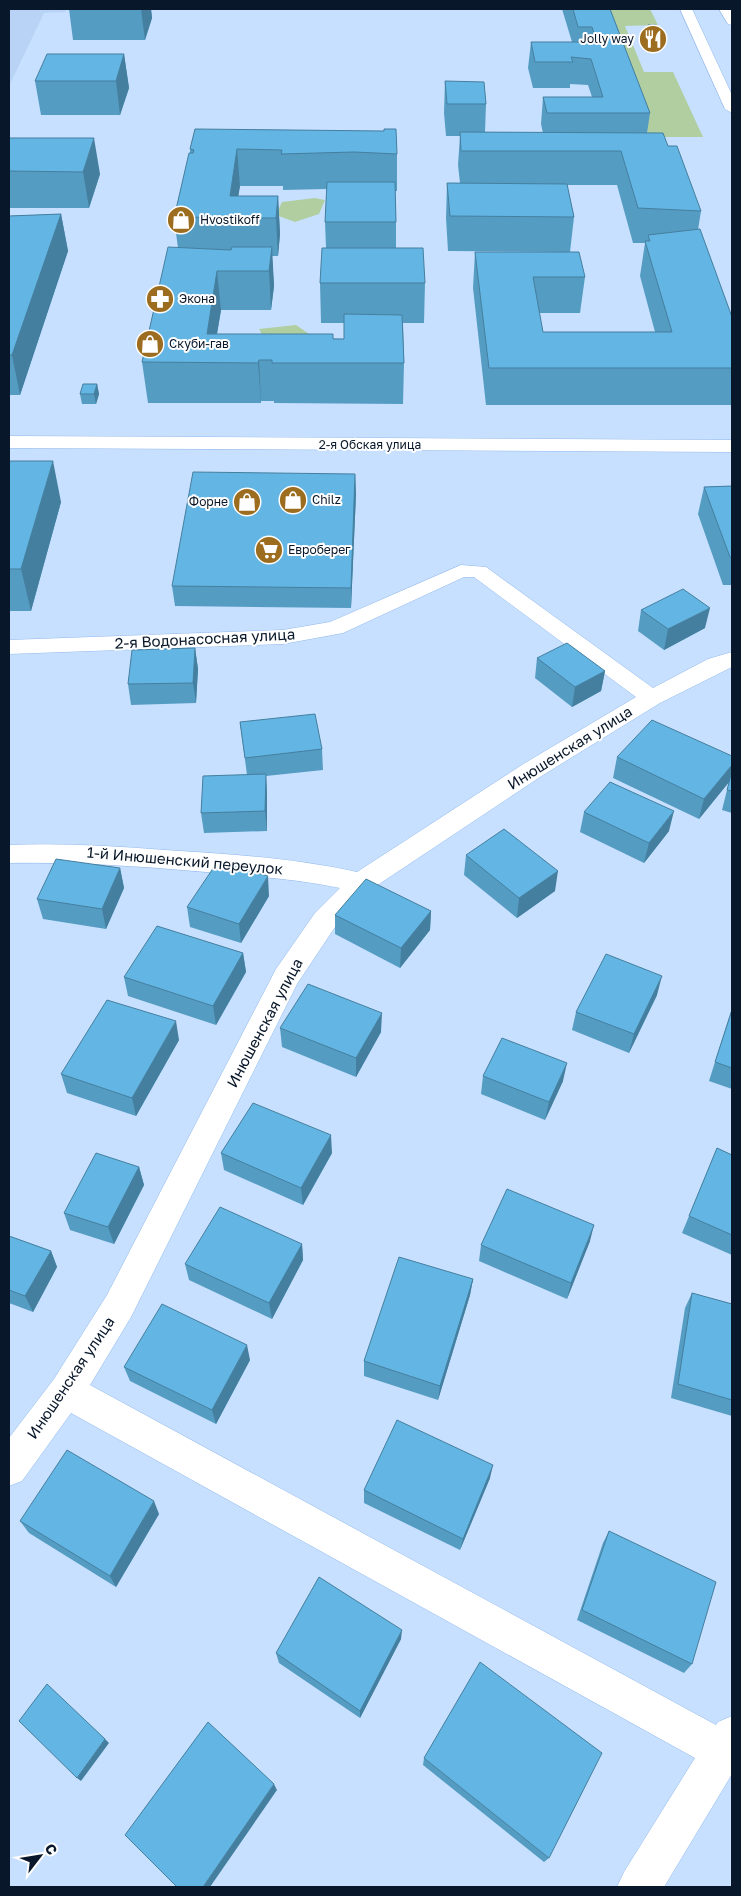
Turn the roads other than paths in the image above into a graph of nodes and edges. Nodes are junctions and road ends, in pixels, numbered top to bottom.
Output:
1 (686, 9) edge
2 (725, 9) edge
3 (732, 22) edge
4 (732, 109) edge
5 (9, 442) edge
6 (732, 446) edge
7 (9, 647) edge
8 (732, 659) edge
9 (652, 698) junction
10 (9, 854) edge
11 (360, 883) junction
12 (66, 1390) junction
13 (9, 1468) edge
14 (728, 1744) edge
15 (639, 1887) edge

1 - 4 main road
2 - 3 main road
5 - 6 main road, 2-я Обская улица
7 - 9 main road, 2-я Водонасосная улица
8 - 9 main road, Инюшенская улица
9 - 11 main road, Инюшенская улица
10 - 11 main road, 1-й Инюшенский переулок
11 - 12 main road, Инюшенская улица
12 - 13 main road, Инюшенская улица
12 - 14 main road
14 - 15 main road

